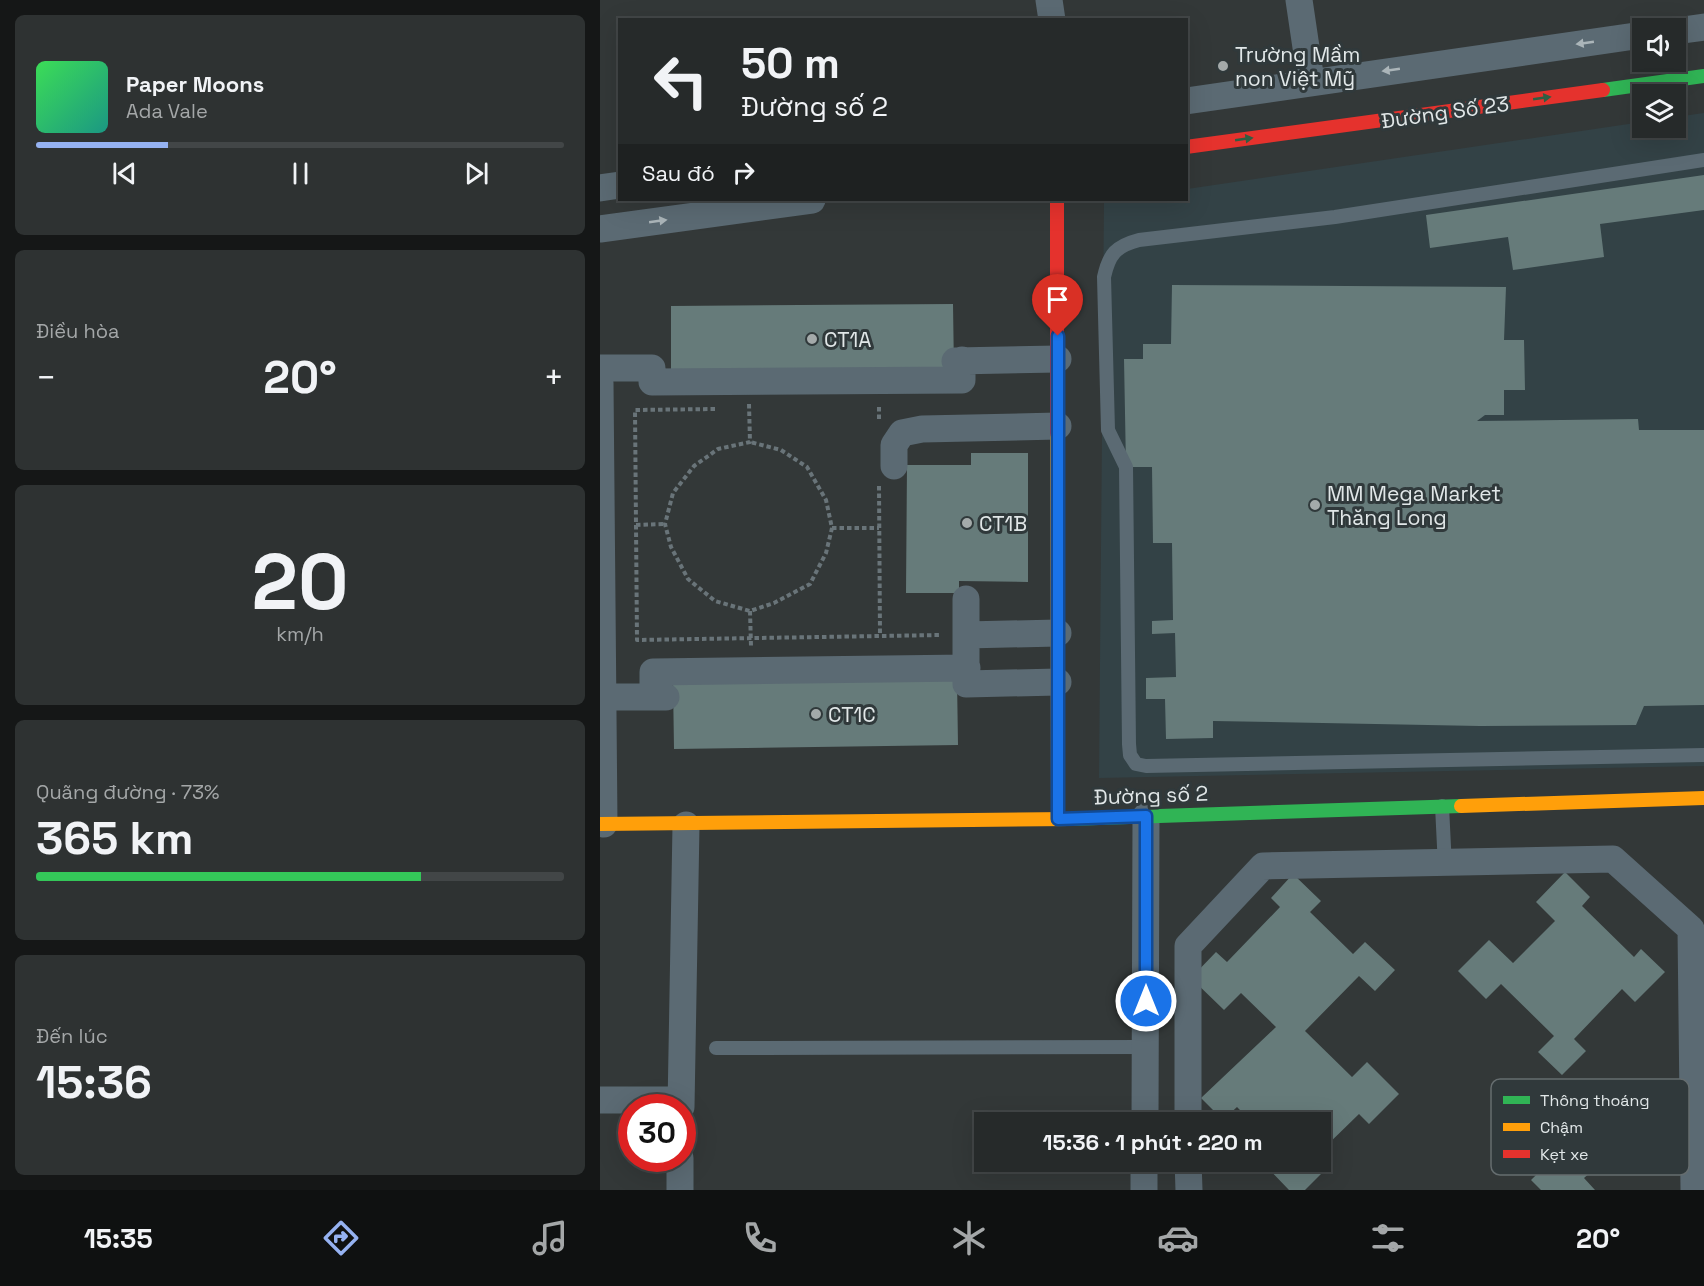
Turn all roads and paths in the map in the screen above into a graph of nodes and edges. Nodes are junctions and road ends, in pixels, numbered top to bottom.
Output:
1 (1049, 0) edge
2 (1299, 0) edge
3 (1052, 18) edge
4 (1704, 27) edge
5 (1686, 30) edge
6 (1632, 36) edge
7 (1704, 76) edge
8 (1311, 81) junction
9 (1188, 101) edge
10 (1188, 147) edge
11 (1704, 160) edge
12 (618, 185) edge
13 (600, 188) edge
14 (805, 201) edge
15 (1057, 201) edge
16 (600, 229) edge
17 (1058, 359) junction
18 (600, 368) edge
19 (600, 383) edge
20 (867, 407) dead end
21 (879, 407) junction
22 (890, 407) dead end
23 (761, 408) dead end
24 (726, 409) dead end
25 (738, 409) dead end
26 (749, 409) junction
27 (1058, 426) junction
28 (879, 429) dead end
29 (750, 442) junction
30 (887, 475) joint
31 (664, 524) junction
32 (636, 525) junction
33 (832, 528) junction
34 (879, 528) junction
35 (966, 600) dead end
36 (750, 611) junction
37 (1058, 633) junction
38 (966, 635) junction
39 (880, 636) junction
40 (751, 638) junction
41 (967, 668) junction
42 (1058, 682) junction
43 (603, 698) junction
44 (1704, 755) edge
45 (1704, 798) edge
46 (1442, 806) junction
47 (1146, 816) junction
48 (1058, 819) junction
49 (602, 825) edge
50 (686, 825) junction
51 (1445, 868) junction
52 (1146, 1047) junction
53 (716, 1048) dead end
54 (681, 1094) edge
55 (600, 1100) edge
56 (618, 1101) edge
57 (1699, 1104) edge
58 (1145, 1112) edge
59 (1188, 1112) edge
60 (680, 1172) edge
61 (1144, 1172) edge
62 (1188, 1172) edge
63 (680, 1190) edge
64 (1144, 1190) edge
65 (1188, 1190) edge
66 (1694, 1190) edge

1 - 3 street
2 - 8 street
4 - 5 street
6 -> 8 street
10 -> 7 street, Đường Số 23
8 - 9 street
11 - 44 lane
12 - 13 street
16 -> 14 street
15 - 17 street
17 - 18 street
17 - 27 street
19 - 43 street
20 - 21 path
21 - 22 path
21 - 28 path
23 - 26 path
24 - 32 path
25 - 26 path
26 - 29 path
27 - 30 street
27 - 37 street
29 - 31 path
29 - 33 path
30 - 34 path
31 - 32 path
31 - 36 path
32 - 40 path
33 - 34 path
33 - 36 path
34 - 39 path
35 - 38 street
36 - 40 path
37 - 38 street
37 - 42 street
38 - 39 path
38 - 41 street
39 - 40 path
41 - 42 street
41 - 43 street
42 - 48 street
43 - 49 street
45 - 46 street, Đường số 2
46 - 47 street, Đường số 2
46 - 51 lane
47 - 48 street, Đường số 2
47 - 52 street
48 - 50 street, Đường số 2
49 - 50 street, Đường số 2
50 - 54 street
51 - 57 street
51 - 59 street
52 - 53 lane
52 - 58 street
55 - 56 street
57 - 66 street
60 - 63 street
61 - 64 street
62 - 65 street

